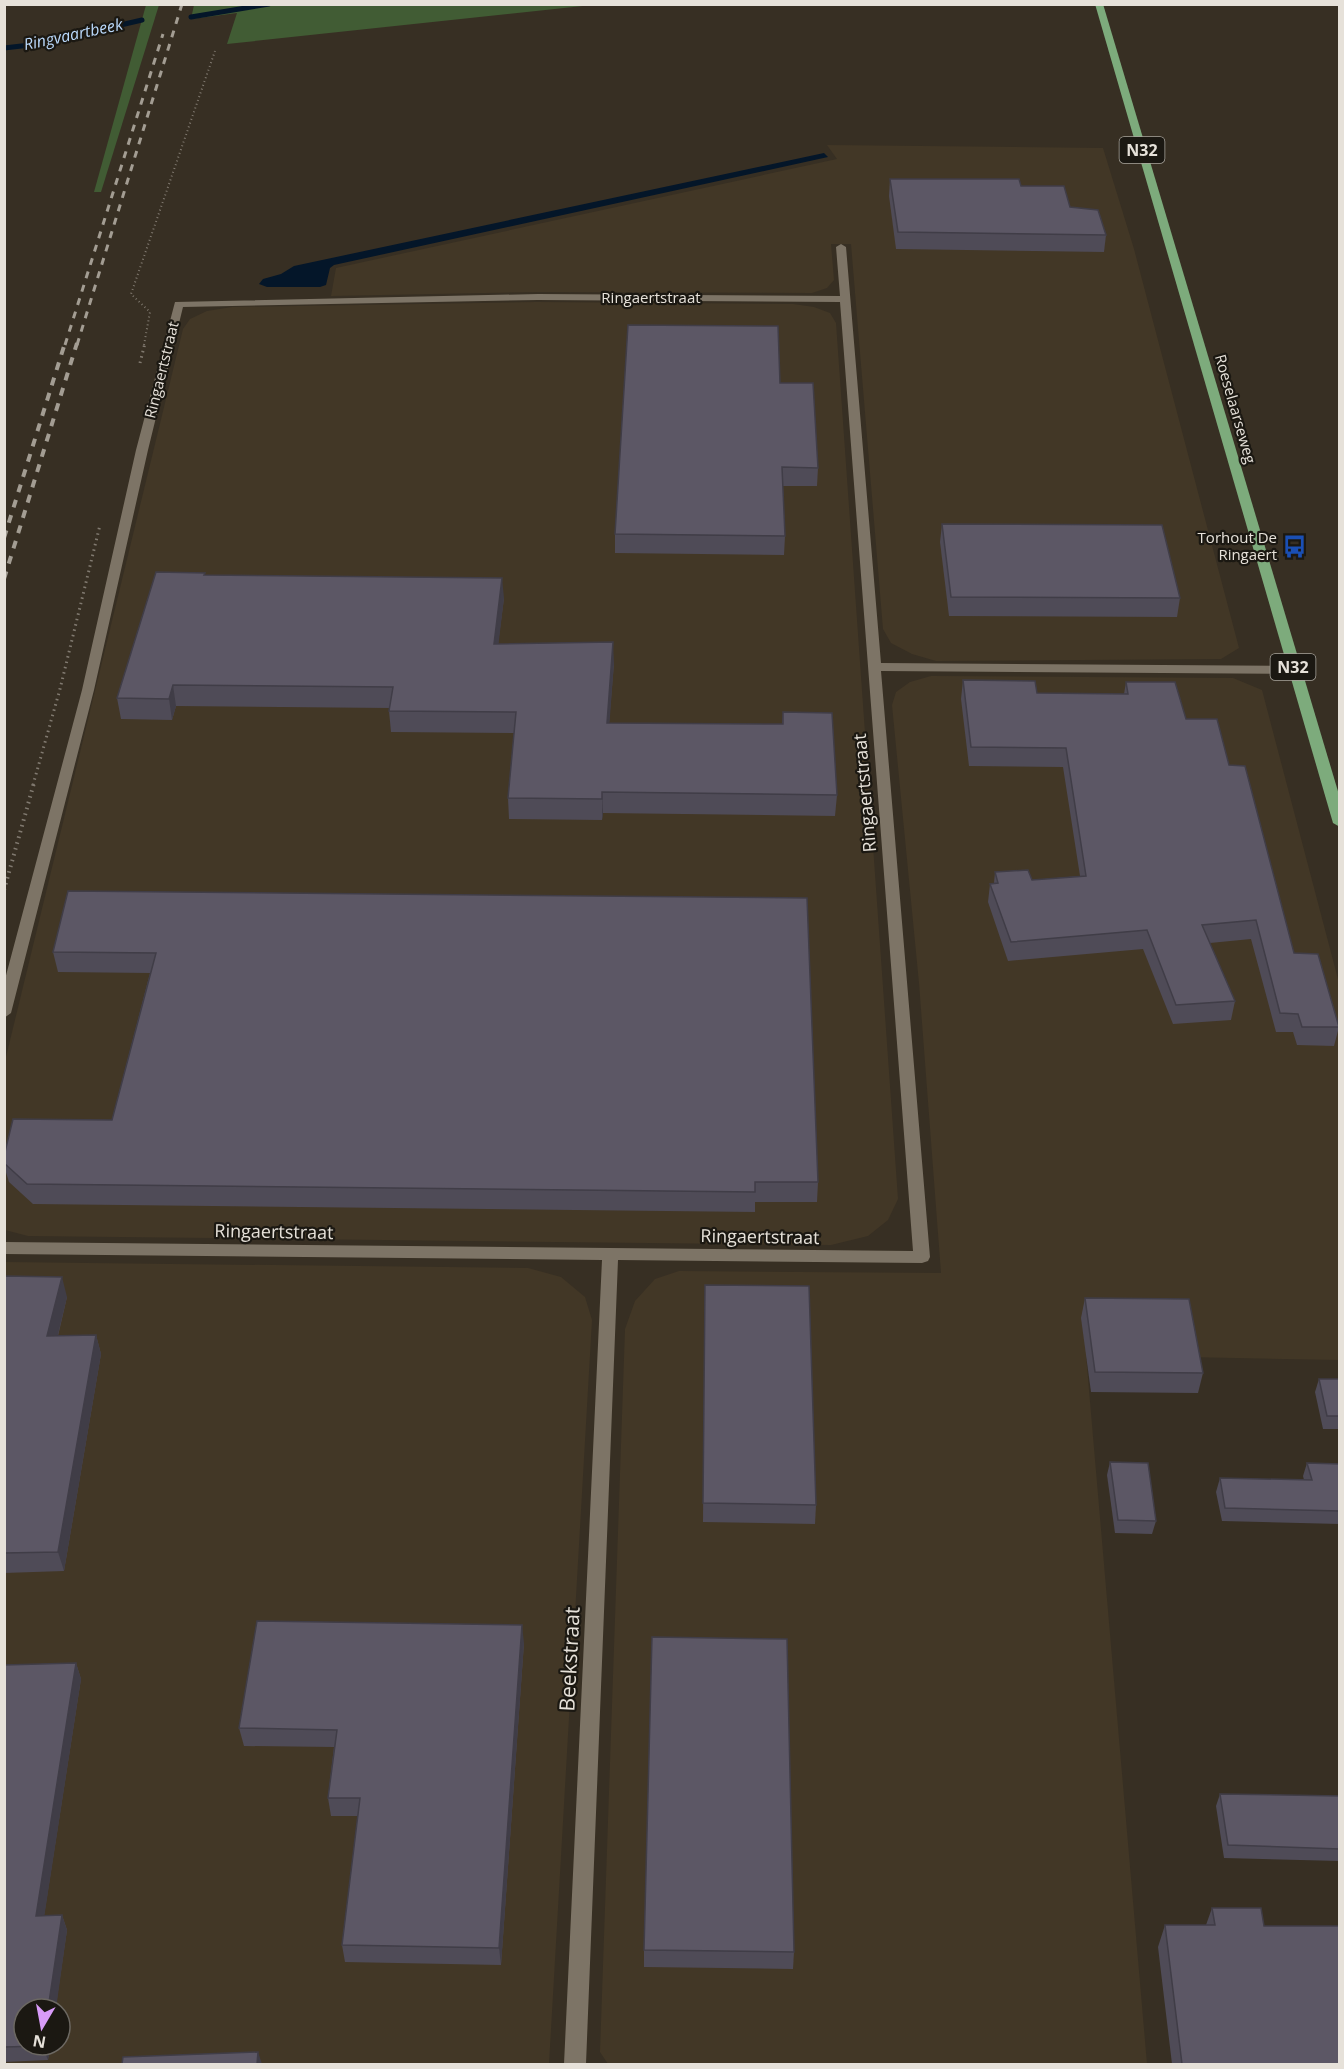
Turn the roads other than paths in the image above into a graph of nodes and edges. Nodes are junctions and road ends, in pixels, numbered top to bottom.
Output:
1 (1099, 4) edge
2 (841, 247) dead end
3 (845, 299) junction
4 (875, 667) junction
5 (1294, 670) junction
6 (1340, 823) edge
7 (4, 1013) edge
8 (4, 1248) edge
9 (610, 1255) junction
10 (575, 2064) edge

1 - 5 main road, Roeselaarseweg / N32
2 - 3 street, Ringaertstraat
3 - 4 street, Ringaertstraat
3 - 7 street, Ringaertstraat
4 - 5 street
4 - 9 street, Ringaertstraat
5 - 6 main road, Roeselaarseweg / N32
8 - 9 street, Ringaertstraat
9 - 10 street, Beekstraat

